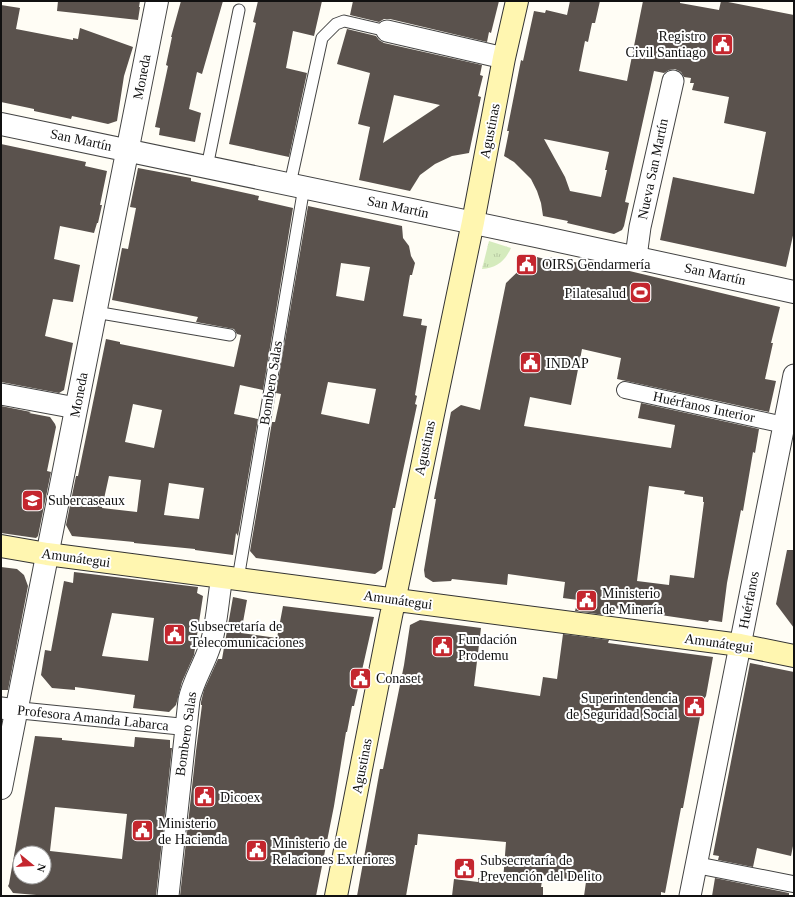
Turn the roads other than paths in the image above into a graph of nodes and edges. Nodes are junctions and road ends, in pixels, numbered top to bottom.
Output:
1 (157, 1) edge
2 (517, 1) edge
3 (239, 10) dead end
4 (387, 31) joint
5 (504, 58) junction
6 (673, 81) dead end
7 (1, 124) edge
8 (128, 151) junction
9 (207, 167) junction
10 (297, 186) junction
11 (473, 222) junction
12 (636, 257) junction
13 (794, 292) edge
14 (95, 312) junction
15 (230, 335) dead end
16 (794, 374) edge
17 (625, 390) dead end
18 (1, 394) edge
19 (76, 408) junction
20 (784, 425) junction
21 (1, 546) edge
22 (47, 554) junction
23 (230, 578) junction
24 (394, 600) junction
25 (740, 645) junction
26 (794, 656) edge
27 (9, 709) edge
28 (185, 727) junction
29 (1, 788) edge
30 (696, 865) junction
31 (793, 887) edge
32 (168, 896) edge
33 (336, 896) edge
34 (690, 896) edge

1 - 8 street, Moneda
2 - 5 main road, Agustinas
3 - 9 lane
4 - 5 street
4 - 10 lane, Bombero Salas
5 - 11 main road, Agustinas
6 - 12 street, Nueva San Martín
7 - 8 street, San Martín
8 - 9 street, San Martín
8 - 14 street, Moneda
9 - 10 street, San Martín
10 - 11 street, San Martín
10 - 23 lane, Bombero Salas
11 - 12 street, San Martín
11 - 24 main road, Agustinas
12 - 13 street, San Martín
14 - 15 lane
14 - 19 street, Moneda
16 - 20 street, Huérfanos
17 - 20 street, Huérfanos Interior
18 - 19 street
19 - 22 street, Moneda
20 - 25 street, Huérfanos
21 - 22 main road, Amunátegui
22 - 23 main road, Amunátegui
22 - 27 street, Moneda
23 - 24 main road, Amunátegui
23 - 28 street, Bombero Salas
24 - 25 main road, Amunátegui
24 - 33 main road, Agustinas
25 - 26 main road, Amunátegui
25 - 30 street, Huérfanos
27 - 28 street, Profesora Amanda Labarca
27 - 29 street, Moneda
28 - 32 street, Bombero Salas
30 - 31 street
30 - 34 street, Huérfanos

